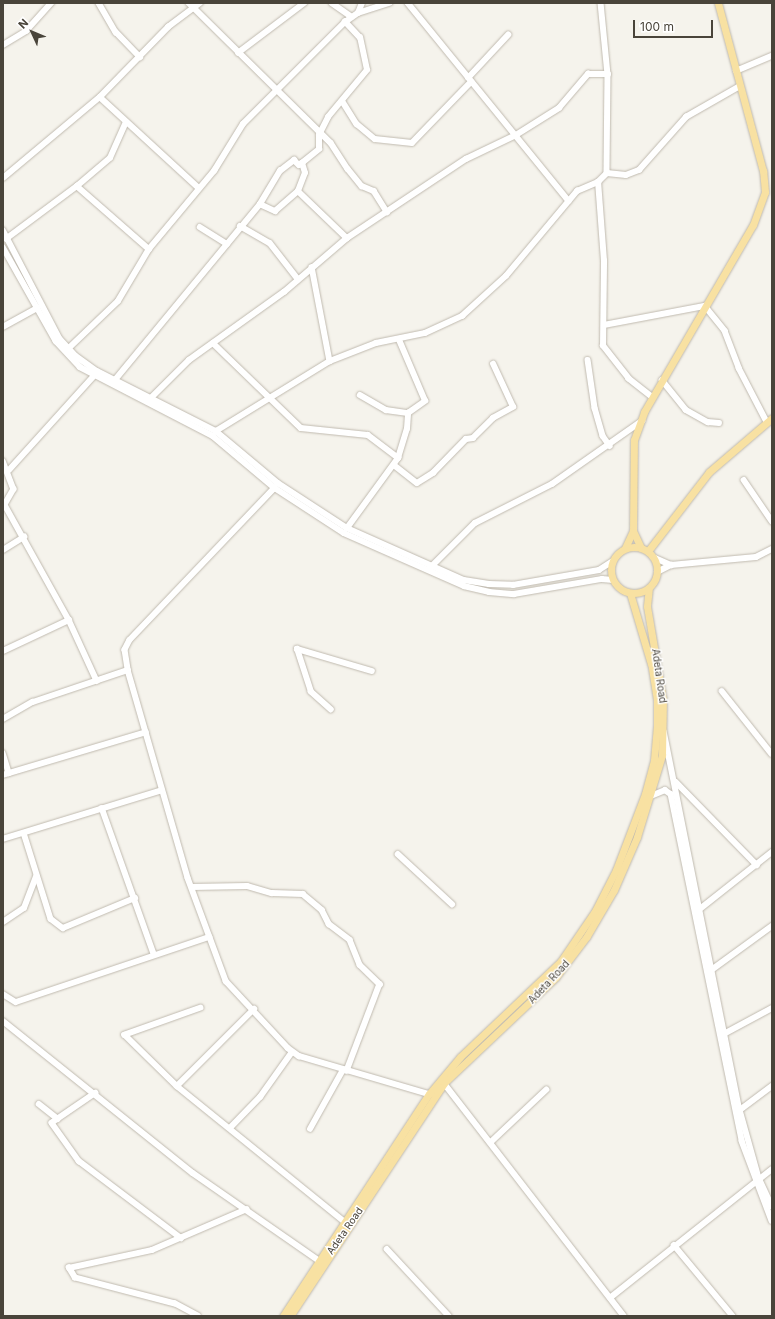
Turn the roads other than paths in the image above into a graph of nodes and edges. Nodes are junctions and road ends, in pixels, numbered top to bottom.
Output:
1 (51, 3) edge
2 (99, 3) edge
3 (189, 3) edge
4 (200, 3) edge
5 (304, 3) edge
6 (332, 3) edge
7 (362, 3) edge
8 (389, 3) edge
9 (408, 3) edge
10 (601, 3) edge
11 (718, 3) edge
12 (194, 8) junction
13 (355, 15) junction
14 (345, 22) junction
15 (508, 35) dead end
16 (3, 44) edge
17 (238, 53) junction
18 (772, 56) edge
19 (140, 57) junction
20 (736, 71) junction
21 (608, 74) junction
22 (470, 80) junction
23 (740, 86) junction
24 (275, 91) junction
25 (100, 97) junction
26 (343, 102) junction
27 (126, 122) junction
28 (319, 135) junction
29 (516, 135) junction
30 (302, 163) junction
31 (607, 173) junction
32 (3, 178) edge
33 (598, 182) junction
34 (77, 186) junction
35 (200, 188) junction
36 (298, 191) junction
37 (569, 201) junction
38 (260, 204) junction
39 (387, 212) junction
40 (240, 226) junction
41 (200, 227) dead end
42 (3, 230) edge
43 (347, 238) junction
44 (6, 240) junction
45 (227, 244) junction
46 (3, 247) edge
47 (149, 249) junction
48 (312, 267) junction
49 (298, 279) junction
50 (32, 293) junction
51 (705, 306) junction
52 (37, 308) junction
53 (604, 325) junction
54 (3, 326) edge
55 (399, 340) junction
56 (213, 342) junction
57 (68, 349) junction
58 (330, 360) junction
59 (588, 360) dead end
60 (493, 364) dead end
61 (94, 376) junction
62 (115, 380) junction
63 (662, 380) junction
64 (360, 395) dead end
65 (152, 397) junction
66 (268, 398) junction
67 (653, 398) junction
68 (166, 408) junction
69 (408, 413) junction
70 (642, 420) junction
71 (770, 420) edge
72 (719, 423) dead end
73 (216, 431) junction
74 (610, 446) junction
75 (398, 458) junction
76 (3, 461) edge
77 (394, 465) junction
78 (9, 470) junction
79 (744, 480) dead end
80 (275, 488) junction
81 (4, 506) edge
82 (772, 521) edge
83 (347, 528) junction
84 (634, 531) junction
85 (24, 537) junction
86 (625, 548) junction
87 (772, 549) edge
88 (3, 550) edge
89 (648, 552) junction
90 (613, 561) junction
91 (671, 565) junction
92 (431, 567) junction
93 (657, 572) junction
94 (443, 574) junction
95 (613, 580) junction
96 (649, 588) junction
97 (630, 593) junction
98 (69, 620) junction
99 (3, 651) edge
100 (128, 670) junction
101 (372, 671) dead end
102 (98, 681) junction
103 (722, 690) dead end
104 (331, 710) dead end
105 (3, 719) edge
106 (664, 731) junction
107 (146, 732) junction
108 (3, 753) edge
109 (772, 754) edge
110 (9, 773) junction
111 (3, 775) edge
112 (676, 782) junction
113 (162, 790) junction
114 (651, 796) junction
115 (102, 808) junction
116 (24, 833) junction
117 (3, 839) edge
118 (772, 852) edge
119 (398, 854) dead end
120 (757, 865) junction
121 (36, 876) junction
122 (192, 887) junction
123 (135, 898) junction
124 (452, 904) dead end
125 (700, 909) junction
126 (598, 912) junction
127 (3, 922) edge
128 (772, 926) edge
129 (209, 936) junction
130 (154, 954) junction
131 (710, 971) junction
132 (3, 994) edge
133 (201, 1008) dead end
134 (772, 1008) edge
135 (254, 1009) junction
136 (3, 1021) edge
137 (724, 1034) junction
138 (292, 1052) junction
139 (345, 1070) junction
140 (444, 1083) junction
141 (177, 1086) junction
142 (772, 1086) edge
143 (546, 1090) dead end
144 (96, 1094) junction
145 (429, 1094) junction
146 (39, 1104) dead end
147 (740, 1110) junction
148 (58, 1119) junction
149 (232, 1127) junction
150 (310, 1129) dead end
151 (491, 1142) junction
152 (772, 1169) edge
153 (756, 1180) junction
154 (772, 1206) edge
155 (247, 1209) junction
156 (772, 1220) edge
157 (344, 1221) junction
158 (181, 1238) junction
159 (674, 1245) junction
160 (387, 1249) dead end
161 (318, 1260) junction
162 (610, 1298) junction
163 (198, 1316) edge
164 (283, 1316) edge
165 (290, 1316) edge
166 (450, 1316) edge
167 (624, 1316) edge
168 (733, 1316) edge

1 - 16 street
2 - 19 street
3 - 12 street
4 - 12 street
5 - 17 street
6 - 13 street
7 - 13 street
8 - 13 street
9 - 22 street
10 - 21 street
11 - 20 main road
12 - 17 street
12 - 19 street
13 - 14 street
14 - 24 street
14 - 26 street
15 - 22 street
17 - 24 street
18 - 20 street
19 - 25 street
20 - 23 main road
21 - 29 street
21 - 31 street
22 - 26 street
22 - 29 street
23 - 31 street
23 - 51 main road
24 - 28 street
24 - 35 street
25 - 27 street
25 - 32 street
26 - 28 street
27 - 34 street
27 - 35 street
28 - 30 street
28 - 39 street
29 - 37 street
29 - 39 street
30 - 36 street
30 - 38 street
31 - 33 street
33 - 37 street
33 - 53 street
34 - 44 street
34 - 47 street
35 - 47 street
36 - 38 street
36 - 43 street
37 - 55 street
38 - 40 street
39 - 43 street
40 - 45 street
40 - 49 street
41 - 45 street
42 - 44 street
43 - 48 street
44 - 50 street
45 - 62 street
46 - 50 street
47 - 57 street
48 - 49 street
48 - 58 street
49 - 56 street
50 - 52 street
50 - 57 street
51 - 53 street
51 - 63 main road
51 - 71 street
52 - 54 street
52 - 61 street
53 - 67 street
55 - 58 street
55 - 69 street
56 - 65 street
56 - 66 street
57 - 62 street
58 - 66 street
59 - 74 street
60 - 77 street
61 - 68 street
61 - 78 street
62 - 65 street
63 - 67 main road
63 - 72 street
64 - 69 street
65 - 68 street
66 - 73 street
66 - 75 street
67 - 70 main road
68 - 73 street
68 - 80 street
69 - 75 street
70 - 74 street
70 - 84 main road
71 - 89 main road
73 - 83 street
74 - 92 street
75 - 77 street
76 - 78 street
77 - 83 street
78 - 81 street
79 - 82 street
80 - 94 street
80 - 100 street
81 - 85 street
83 - 92 street
84 - 86 main road
84 - 89 main road
85 - 88 street
85 - 98 street
86 - 89 main road
86 - 90 main road
87 - 91 street
89 - 91 street
89 - 93 main road
90 - 94 street
90 - 95 main road
91 - 93 street
92 - 94 street
93 - 96 main road
94 - 95 street
95 - 97 main road
96 - 97 main road
96 - 106 main road, Adeta Road
97 - 126 main road, Adeta Road
98 - 99 street
98 - 102 street
100 - 102 street
100 - 107 street
101 - 104 street
102 - 105 street
103 - 109 street
106 - 112 street
106 - 114 main road, Adeta Road
107 - 110 street
107 - 113 street
108 - 110 street
110 - 111 street
112 - 120 street
112 - 125 street
113 - 115 street
113 - 122 street
114 - 126 main road, Adeta Road
114 - 153 street
115 - 116 street
115 - 123 street
116 - 117 street
116 - 121 street
118 - 120 street
119 - 124 street
120 - 125 street
121 - 123 street
121 - 127 street
122 - 129 street
122 - 139 street
123 - 130 street
125 - 131 street
126 - 140 main road, Adeta Road
126 - 145 main road, Adeta Road
128 - 131 street
129 - 130 street
129 - 135 street
130 - 132 street
131 - 137 street
133 - 141 street
134 - 137 street
135 - 138 street
135 - 141 street
136 - 144 street
137 - 147 street
138 - 139 street
138 - 149 street
139 - 145 street
139 - 150 street
140 - 151 street
140 - 165 main road, Adeta Road
141 - 149 street
142 - 147 street
143 - 151 street
144 - 148 street
144 - 155 street
145 - 157 main road, Adeta Road
146 - 148 street
147 - 153 street
148 - 158 street
149 - 157 street
151 - 162 street
152 - 153 street
153 - 154 street
153 - 156 street
153 - 159 street
155 - 158 street
155 - 161 street
157 - 161 main road, Adeta Road
158 - 163 street
159 - 162 street
159 - 168 street
160 - 166 street
161 - 164 main road, Adeta Road
162 - 167 street

